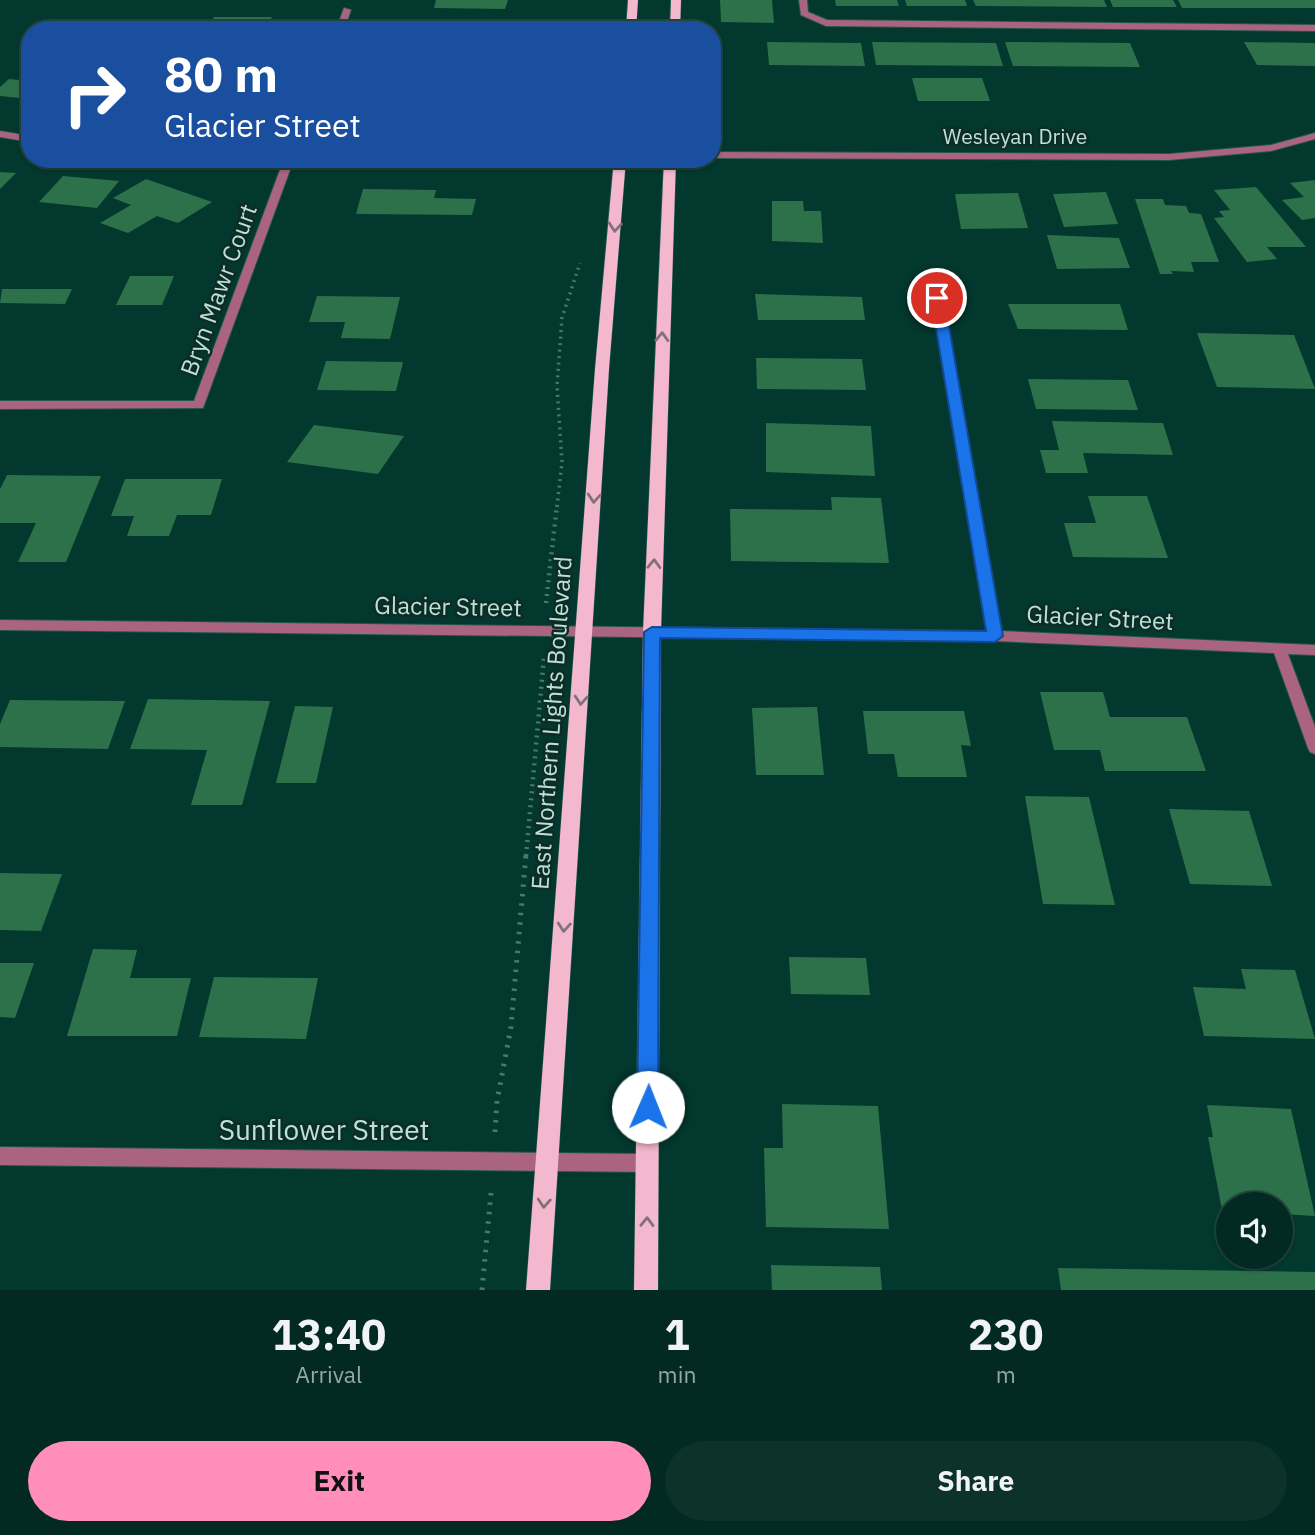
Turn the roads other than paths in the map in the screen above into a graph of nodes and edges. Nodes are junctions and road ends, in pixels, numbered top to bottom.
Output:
1 (633, 0) edge
2 (676, 0) edge
3 (803, 0) edge
4 (347, 10) dead end
5 (343, 21) edge
6 (632, 21) edge
7 (675, 21) edge
8 (1315, 28) edge
9 (0, 134) edge
10 (1315, 136) edge
11 (21, 138) edge
12 (721, 155) edge
13 (286, 168) edge
14 (619, 168) edge
15 (670, 168) edge
16 (937, 298) dead end
17 (0, 405) edge
18 (0, 625) edge
19 (586, 632) junction
20 (652, 632) junction
21 (995, 636) junction
22 (1280, 650) junction
23 (1315, 650) edge
24 (1315, 748) edge
25 (0, 1156) edge
26 (548, 1161) junction
27 (647, 1163) junction
28 (538, 1290) edge
29 (646, 1290) edge

1 - 6 main road
2 - 7 main road
3 - 8 street
4 - 5 street
9 - 11 street
10 - 12 street, Wesleyan Drive
13 - 17 street, Bryn Mawr Court
14 -> 19 main road, East Northern Lights Boulevard
20 -> 15 main road
16 - 21 street
18 - 19 street, Glacier Street
19 - 20 street, Glacier Street
19 -> 26 main road, East Northern Lights Boulevard
20 - 21 street, Glacier Street
20 - 27 main road
21 - 22 street, Glacier Street
22 - 23 street, Glacier Street
22 - 24 street
25 - 26 street, Sunflower Street
26 - 27 street, Sunflower Street
26 -> 28 main road, East Northern Lights Boulevard
29 -> 27 main road

